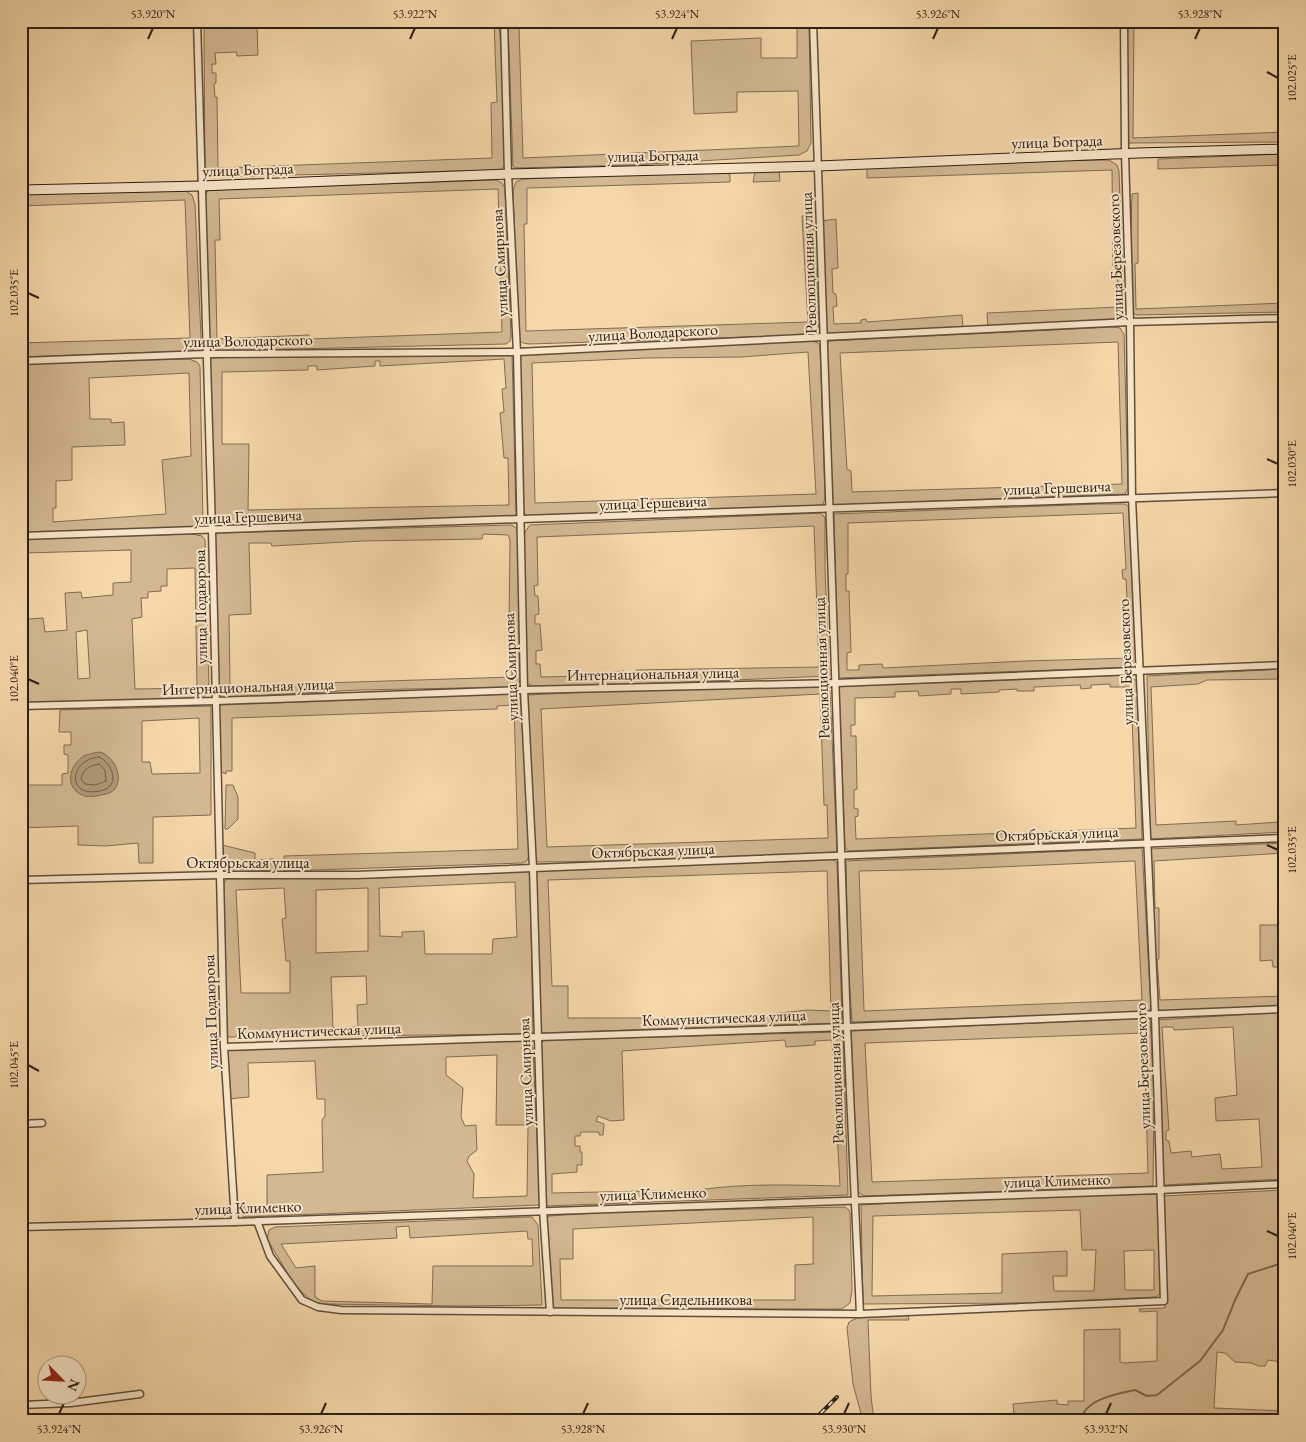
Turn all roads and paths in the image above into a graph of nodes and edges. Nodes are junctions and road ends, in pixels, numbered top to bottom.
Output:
1 (197, 21) edge
2 (504, 21) edge
3 (813, 21) edge
4 (1124, 21) edge
5 (1285, 149) edge
6 (1125, 153) junction
7 (818, 166) junction
8 (508, 174) junction
9 (201, 186) junction
10 (21, 190) edge
11 (1285, 318) edge
12 (1130, 322) junction
13 (824, 337) junction
14 (517, 352) junction
15 (206, 354) junction
16 (21, 361) edge
17 (1285, 493) edge
18 (1132, 498) junction
19 (830, 509) junction
20 (520, 520) junction
21 (212, 530) junction
22 (21, 536) edge
23 (1285, 665) edge
24 (1140, 671) junction
25 (836, 683) junction
26 (524, 690) junction
27 (216, 701) junction
28 (21, 706) edge
29 (1285, 838) edge
30 (1146, 844) junction
31 (842, 856) junction
32 (533, 868) junction
33 (220, 875) junction
34 (21, 880) edge
35 (1285, 1009) edge
36 (1154, 1015) junction
37 (847, 1027) junction
38 (538, 1036) junction
39 (224, 1047) junction
40 (42, 1123) dead end
41 (21, 1124) edge
42 (1285, 1184) edge
43 (1159, 1190) junction
44 (854, 1201) junction
45 (543, 1210) junction
46 (257, 1221) junction
47 (235, 1222) junction
48 (21, 1227) edge
49 (1164, 1301) joint
50 (550, 1312) junction
51 (860, 1314) junction
52 (140, 1394) dead end
53 (21, 1405) edge

1 - 9 street, улица Подаюрова
2 - 8 street, улица Смирнова
3 - 7 street, Революционная улица
4 - 6 street, улица Березовского
5 - 6 street, улица Бограда
6 - 7 street, улица Бограда
6 - 12 street, улица Березовского
7 - 8 street, улица Бограда
7 - 13 street, Революционная улица
8 - 9 street, улица Бограда
8 - 14 street, улица Смирнова
9 - 10 street, улица Бограда
9 - 15 street, улица Подаюрова
11 - 12 street, улица Володарского
12 - 13 street, улица Володарского
12 - 18 street, улица Березовского
13 - 14 street, улица Володарского
13 - 19 street, Революционная улица
14 - 15 street, улица Володарского
14 - 20 street, улица Смирнова
15 - 16 street, улица Володарского
15 - 21 street, улица Подаюрова
17 - 18 street, улица Гершевича
18 - 19 street, улица Гершевича
18 - 24 street, улица Березовского
19 - 20 street, улица Гершевича
19 - 25 street, Революционная улица
20 - 21 street, улица Гершевича
20 - 26 street, улица Смирнова
21 - 22 street, улица Гершевича
21 - 27 street, улица Подаюрова
23 - 24 street, Интернациональная улица
24 - 25 street, Интернациональная улица
24 - 30 street, улица Березовского
25 - 26 street, Интернациональная улица
25 - 31 street, Революционная улица
26 - 27 street, Интернациональная улица
26 - 32 street, улица Смирнова
27 - 28 street, Интернациональная улица
27 - 33 street, улица Подаюрова
29 - 30 street, Октябрьская улица
30 - 31 street, Октябрьская улица
30 - 36 street, улица Березовского
31 - 32 street, Октябрьская улица
31 - 37 street, Революционная улица
32 - 33 street, Октябрьская улица
32 - 38 street, улица Смирнова
33 - 34 street, Октябрьская улица
33 - 39 street, улица Подаюрова
35 - 36 street, Коммунистическая улица
36 - 37 street, Коммунистическая улица
36 - 43 street, улица Березовского
37 - 38 street, Коммунистическая улица
37 - 44 street, Революционная улица
38 - 39 street, Коммунистическая улица
38 - 45 street, улица Смирнова
39 - 47 street, улица Подаюрова
40 - 41 street
42 - 43 street, улица Клименко
43 - 44 street, улица Клименко
43 - 49 street, улица Березовского
44 - 45 street, улица Клименко
44 - 51 street, Революционная улица
45 - 46 street, улица Клименко
45 - 50 street, улица Смирнова
46 - 47 street, улица Клименко
46 - 50 street, улица Сидельникова
47 - 48 street, улица Клименко
49 - 51 street, улица Сидельникова
50 - 51 street, улица Сидельникова
52 - 53 street

